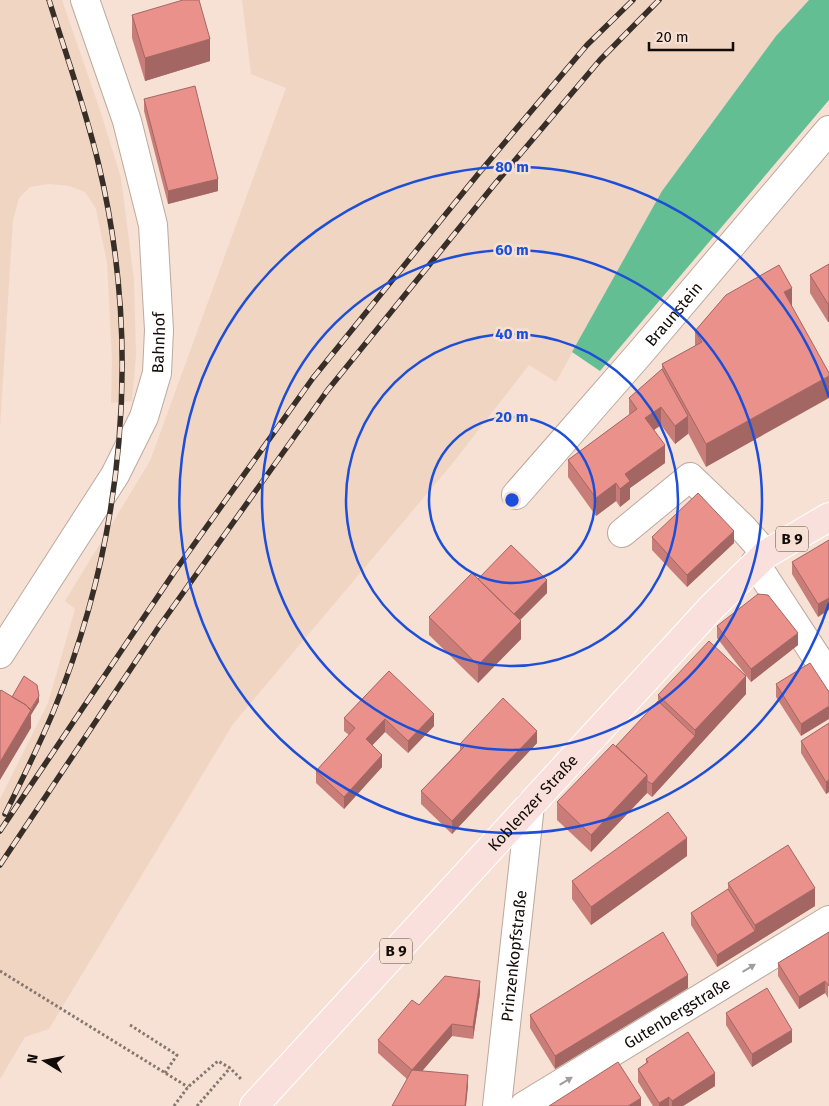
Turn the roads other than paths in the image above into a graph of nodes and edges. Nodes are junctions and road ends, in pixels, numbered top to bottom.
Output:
1 (85, 0) edge
2 (829, 130) edge
3 (516, 495) dead end
4 (829, 517) edge
5 (622, 533) dead end
6 (761, 559) junction
7 (0, 654) edge
8 (829, 676) edge
9 (530, 805) junction
10 (829, 920) edge
11 (254, 1106) edge
12 (497, 1106) edge
13 (524, 1106) edge

1 - 7 street, Bahnhof
2 - 3 street, Braunstein
4 - 6 main road, Koblenzer Straße / B 9
5 - 6 street
6 - 8 street
6 - 9 main road, Koblenzer Straße / B 9
9 - 11 main road, Koblenzer Straße / B 9
9 - 12 street, Prinzenkopfstraße
13 -> 10 street, Gutenbergstraße

